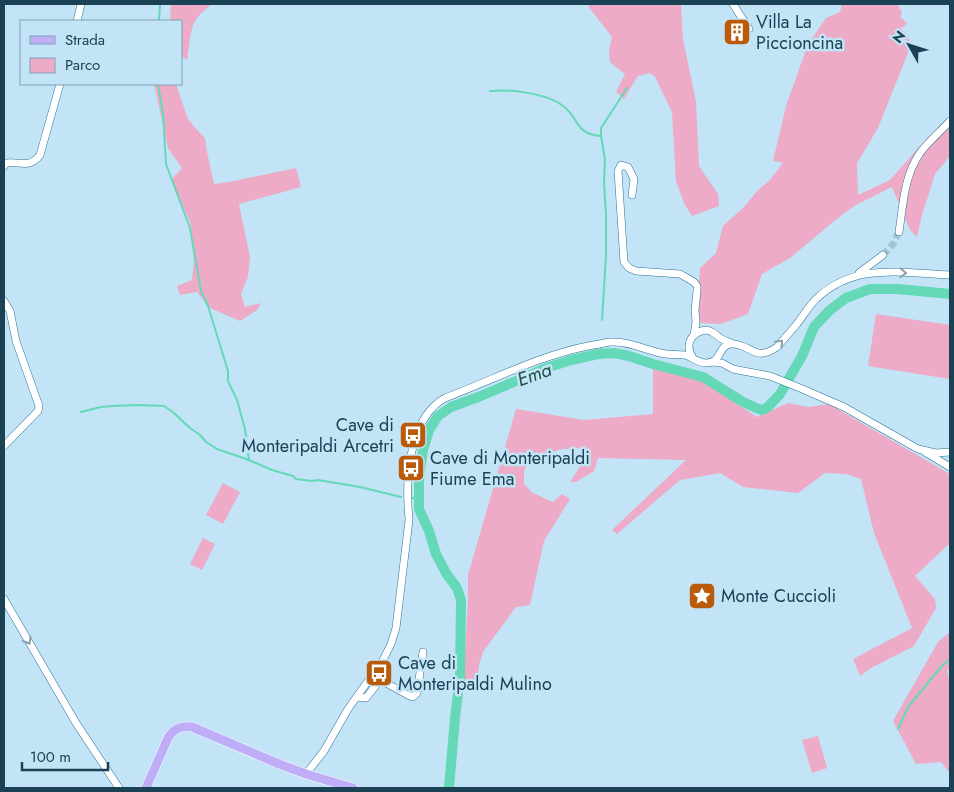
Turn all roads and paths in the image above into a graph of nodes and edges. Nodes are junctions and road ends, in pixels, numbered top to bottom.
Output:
1 (80, 4) edge
2 (733, 4) edge
3 (77, 20) edge
4 (749, 29) dead end
5 (60, 85) edge
6 (950, 122) edge
7 (4, 166) edge
8 (632, 195) dead end
9 (899, 232) tunnel mouth
10 (883, 255) tunnel mouth
11 (857, 275) junction
12 (950, 275) edge
13 (4, 301) edge
14 (696, 322) junction
15 (703, 330) junction
16 (694, 334) junction
17 (718, 336) junction
18 (738, 345) junction
19 (689, 349) junction
20 (722, 350) junction
21 (678, 355) junction
22 (693, 358) junction
23 (712, 362) junction
24 (728, 365) junction
25 (4, 446) edge
26 (918, 449) junction
27 (950, 452) edge
28 (950, 467) edge
29 (4, 599) edge
30 (423, 652) dead end
31 (373, 676) junction
32 (380, 680) junction
33 (358, 697) junction
34 (306, 774) junction
35 (119, 788) edge
36 (146, 788) edge
37 (353, 788) edge

1 - 3 street
2 - 4 street
5 - 7 street
6 - 9 street
8 - 14 street
10 - 11 street
11 -> 12 street
18 -> 11 street
13 - 25 street
14 - 15 street
14 - 16 street
15 - 16 street
15 - 17 street
16 - 19 street
17 - 18 street
17 - 20 street
18 - 20 street
19 - 21 street
19 - 22 street
20 - 23 street
20 - 24 street
21 - 22 street
21 - 31 street
22 - 23 street
23 - 24 street
24 - 26 street
26 - 27 street
26 - 28 street
29 -> 35 street
30 - 32 street
31 - 32 street
31 - 33 street
32 - 33 street
33 - 34 street
34 - 36 main road
34 - 37 main road

